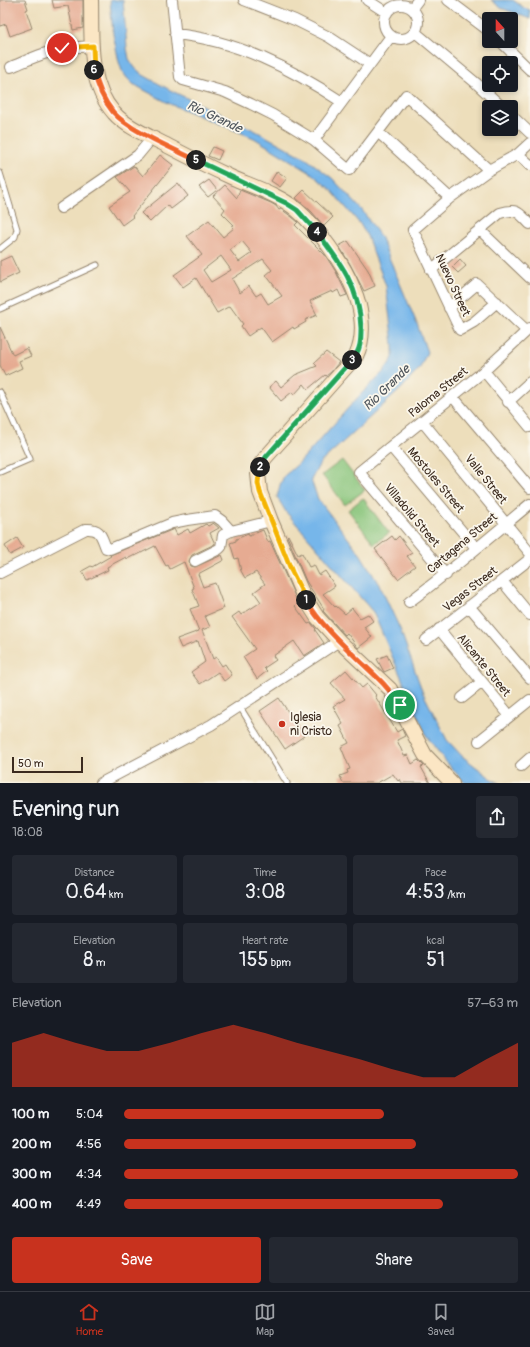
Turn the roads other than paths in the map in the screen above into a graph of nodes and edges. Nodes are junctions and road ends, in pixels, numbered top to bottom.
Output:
1 (91, 0) edge
2 (172, 0) edge
3 (244, 0) edge
4 (367, 0) edge
5 (448, 0) edge
6 (415, 4) edge
7 (387, 12) junction
8 (482, 26) edge
9 (415, 32) junction
10 (175, 34) junction
11 (391, 36) junction
12 (93, 46) junction
13 (507, 48) edge
14 (370, 64) junction
15 (11, 67) dead end
16 (530, 70) edge
17 (495, 100) edge
18 (342, 102) junction
19 (518, 122) edge
20 (378, 132) junction
21 (530, 133) edge
22 (152, 138) junction
23 (314, 140) junction
24 (530, 143) edge
25 (518, 154) junction
26 (530, 165) edge
27 (489, 170) junction
28 (0, 173) edge
29 (450, 198) junction
30 (60, 208) dead end
31 (530, 224) edge
32 (480, 230) junction
33 (0, 249) edge
34 (97, 265) dead end
35 (431, 270) junction
36 (530, 278) edge
37 (497, 302) junction
38 (449, 308) junction
39 (0, 309) edge
40 (529, 329) edge
41 (484, 371) junction
42 (530, 382) edge
43 (0, 392) edge
44 (453, 397) junction
45 (508, 402) junction
46 (422, 421) junction
47 (530, 427) edge
48 (391, 447) junction
49 (0, 472) edge
50 (359, 472) joint
51 (530, 488) edge
52 (530, 504) edge
53 (270, 520) junction
54 (506, 524) junction
55 (232, 531) junction
56 (476, 548) junction
57 (530, 553) edge
58 (530, 559) edge
59 (195, 561) dead end
60 (0, 573) edge
61 (446, 575) junction
62 (502, 581) junction
63 (409, 602) dead end
64 (469, 606) junction
65 (530, 615) edge
66 (439, 629) junction
67 (426, 640) dead end
68 (340, 642) junction
69 (530, 678) edge
70 (482, 682) junction
71 (462, 698) dead end
72 (530, 700) edge
73 (240, 707) junction
74 (510, 716) junction
75 (479, 741) dead end
76 (530, 758) edge
77 (521, 766) dead end
78 (101, 783) edge
79 (287, 783) edge
80 (452, 783) edge

1 - 12 main road
2 - 10 street
3 - 14 street
4 - 7 street
5 - 8 street
6 - 7 street
6 - 9 street
7 - 11 street
9 - 11 street
9 - 17 street
10 - 18 street
10 - 23 street
11 - 14 street
12 - 15 street
12 - 22 main road
13 - 16 street
14 - 18 street
18 - 23 street
19 - 21 street
20 - 23 street
20 - 27 street
20 - 29 street
22 - 30 street
22 - 53 main road
24 - 25 street
25 - 26 street
25 - 27 street
27 - 29 street
28 - 33 lane
29 - 35 street, Nuevo Street
31 - 32 street
32 - 35 street
32 - 36 street
34 - 39 lane
35 - 38 street, Nuevo Street
37 - 38 street
37 - 38 street, Nuevo Street
37 - 40 street
40 - 41 street, Paloma Street
41 - 44 street, Paloma Street
41 - 45 street
42 - 45 street
43 - 49 lane
44 - 46 street, Paloma Street
44 - 51 street
45 - 47 street
46 - 48 street, Paloma Street
46 - 54 street, Valle Street
48 - 50 street, Paloma Street
48 - 56 street, Mostoles Street
50 - 61 street, Villadolid Street
52 - 54 street, Cartagena Street
53 - 55 street
53 - 68 main road
54 - 56 street, Cartagena Street
54 - 57 street, Valle Street
55 - 59 street
55 - 60 street
56 - 61 street, Cartagena Street
58 - 62 street, Vegas Street
61 - 63 street, Cartagena Street
62 - 64 street, Vegas Street
62 - 65 street
64 - 66 street, Vegas Street
64 - 69 street
66 - 67 street, Vegas Street
66 - 70 street, Alicante Street
68 - 73 street
68 - 80 main road
70 - 71 street
70 - 74 street, Alicante Street
72 - 74 street
73 - 78 street
73 - 79 lane
74 - 75 street
76 - 77 street

